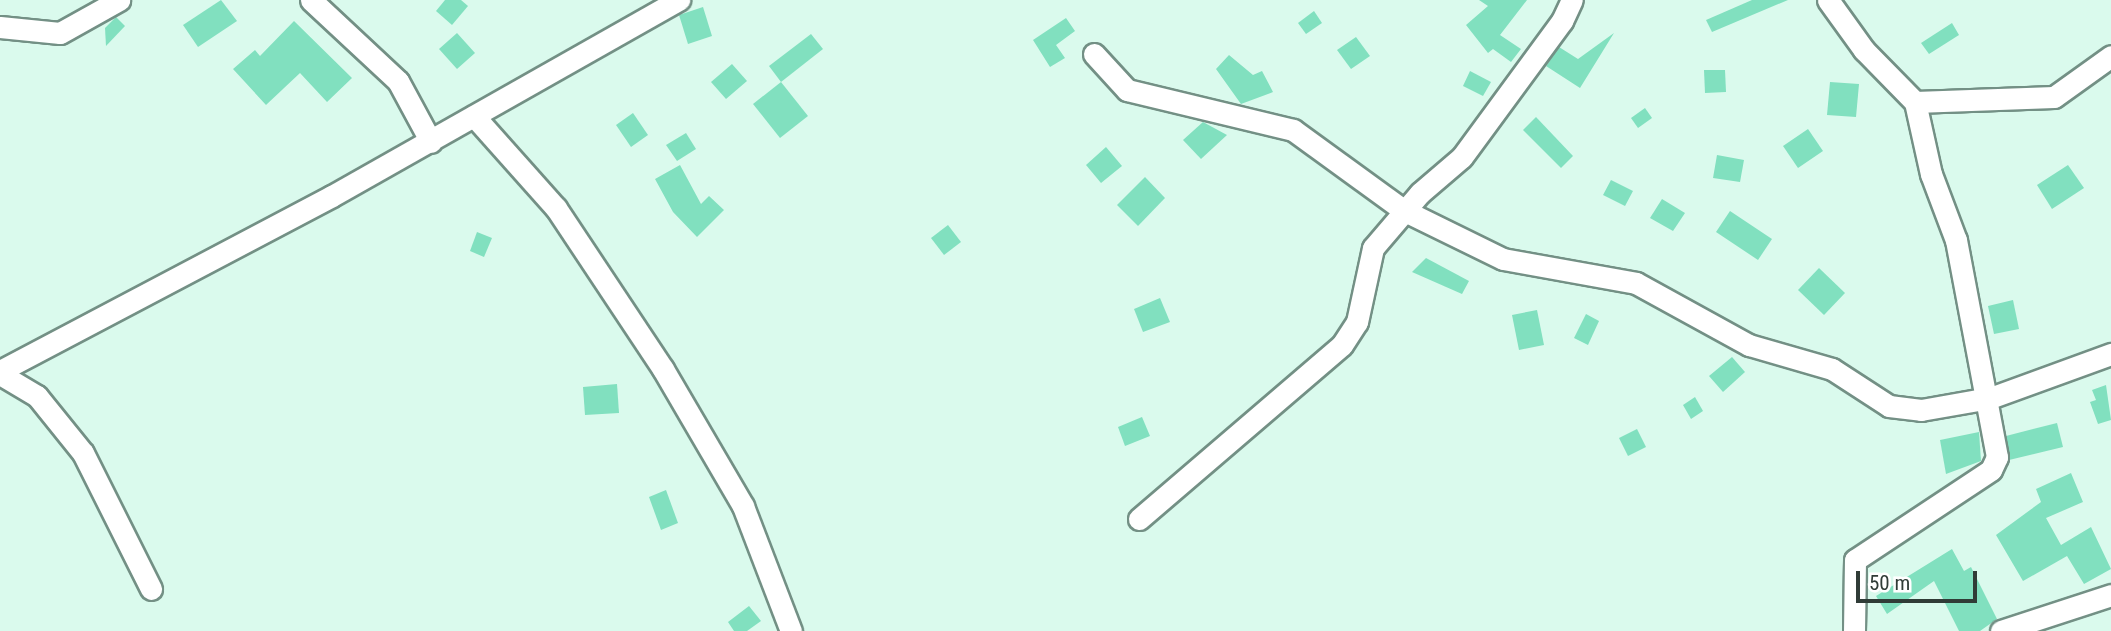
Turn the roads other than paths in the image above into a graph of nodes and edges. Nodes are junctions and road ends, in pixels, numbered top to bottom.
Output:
1 (119, 0) edge
2 (311, 0) edge
3 (1572, 0) edge
4 (1828, 0) edge
5 (671, 2) edge
6 (0, 27) edge
7 (1094, 54) dead end
8 (2111, 56) edge
9 (1915, 102) junction
10 (474, 116) junction
11 (431, 142) junction
12 (1403, 210) junction
13 (2111, 354) edge
14 (0, 373) edge
15 (1990, 398) junction
16 (1139, 519) dead end
17 (151, 589) dead end
18 (2111, 595) edge
19 (791, 631) edge
20 (1854, 631) edge
21 (2001, 631) edge

1 - 6 street
2 - 11 street
3 - 12 street
4 - 9 street
5 - 10 street
7 - 12 street
8 - 9 street
9 - 15 street
10 - 11 street
10 - 19 street
11 - 14 street
12 - 15 street
12 - 16 street
13 - 15 street
14 - 17 street
15 - 20 street
18 - 21 street

